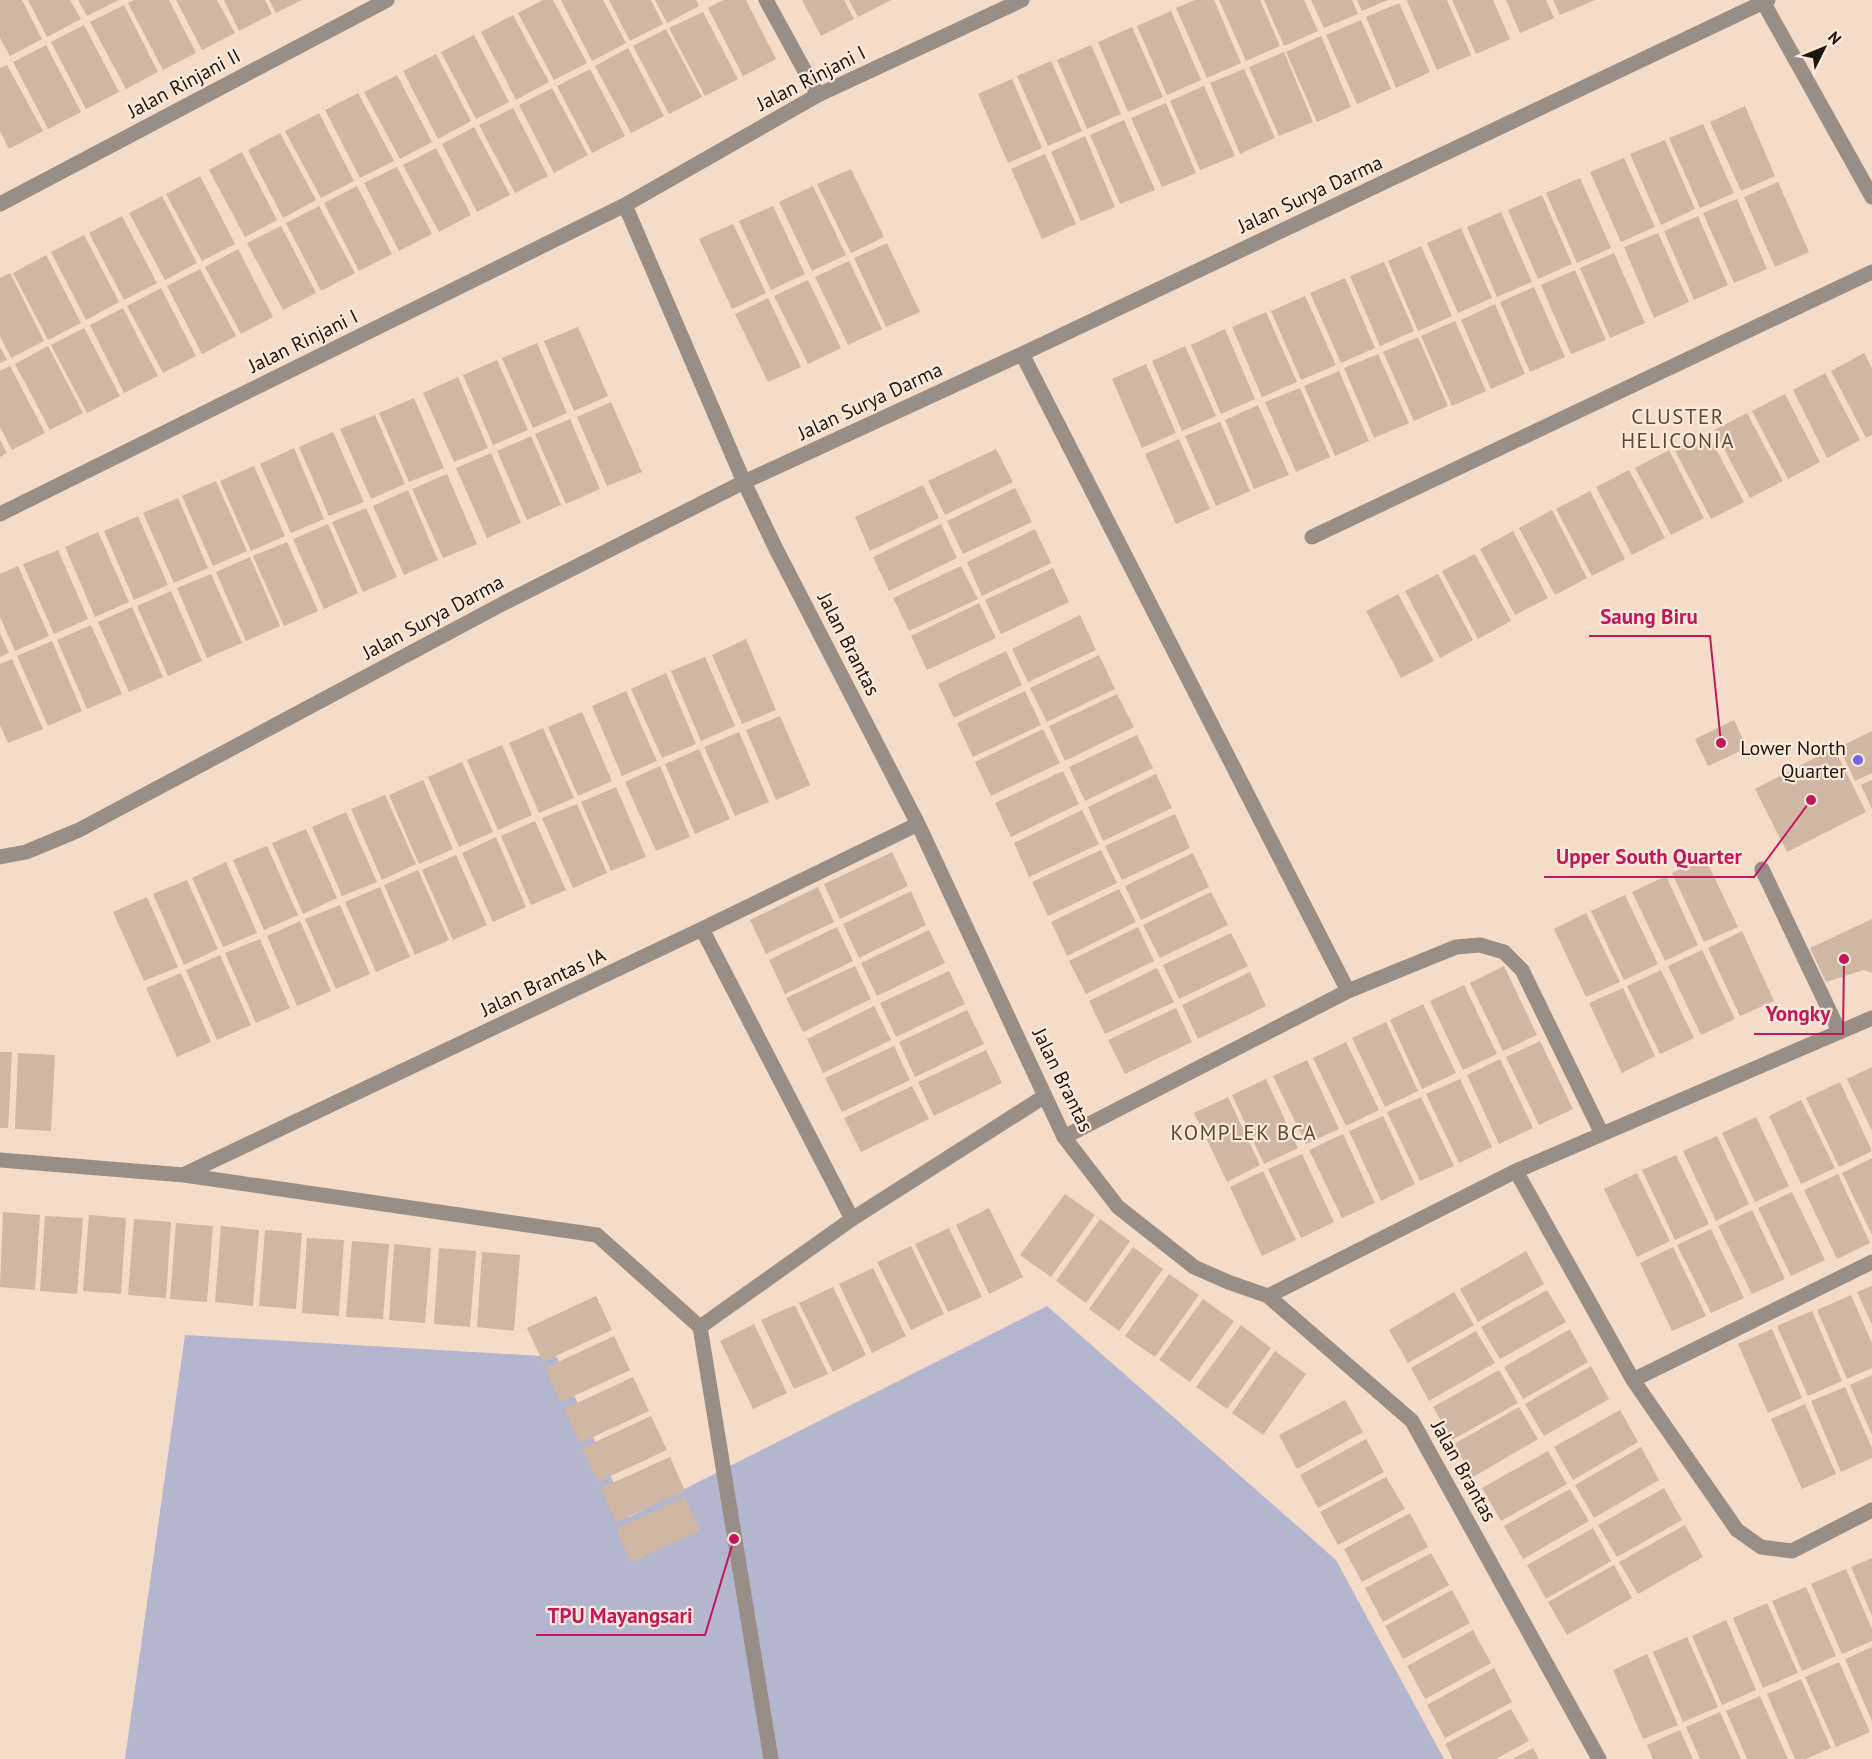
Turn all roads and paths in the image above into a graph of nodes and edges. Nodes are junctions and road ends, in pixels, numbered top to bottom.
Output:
1 (387, 0) edge
2 (766, 0) edge
3 (1022, 0) edge
4 (1764, 1) edge
5 (818, 95) junction
6 (1872, 197) edge
7 (0, 203) edge
8 (625, 205) junction
9 (1872, 273) edge
10 (1022, 354) junction
11 (744, 482) junction
12 (0, 514) edge
13 (1312, 537) dead end
14 (918, 824) junction
15 (0, 857) edge
16 (1762, 869) dead end
17 (702, 930) junction
18 (1348, 991) junction
19 (1872, 1018) edge
20 (1839, 1031) junction
21 (1045, 1096) junction
22 (1602, 1134) junction
23 (1064, 1137) junction
24 (0, 1160) edge
25 (1516, 1171) junction
26 (184, 1175) junction
27 (852, 1219) junction
28 (1872, 1262) edge
29 (1268, 1296) junction
30 (700, 1326) junction
31 (1634, 1380) junction
32 (1872, 1510) edge
33 (771, 1759) edge
34 (1599, 1759) edge

1 - 7 street, Jalan Rinjani II
2 - 5 street
3 - 5 street, Jalan Rinjani I
4 - 6 street
4 - 10 street, Jalan Surya Darma
5 - 8 street, Jalan Rinjani I
8 - 11 street
8 - 12 street, Jalan Rinjani I
9 - 13 street
10 - 11 street, Jalan Surya Darma
10 - 18 street
11 - 14 street, Jalan Brantas
11 - 15 street, Jalan Surya Darma
14 - 17 street, Jalan Brantas IA
14 - 21 street, Jalan Brantas
16 - 20 street
17 - 26 street, Jalan Brantas IA
17 - 27 street
18 - 22 street
18 - 23 street
19 - 20 street
20 - 22 street
21 - 23 street, Jalan Brantas
21 - 27 street
22 - 25 street
23 - 29 street, Jalan Brantas
24 - 26 street
25 - 29 street
25 - 31 street
26 - 30 street
27 - 30 street
28 - 31 street
29 - 34 street, Jalan Brantas
30 - 33 street
31 - 32 street

